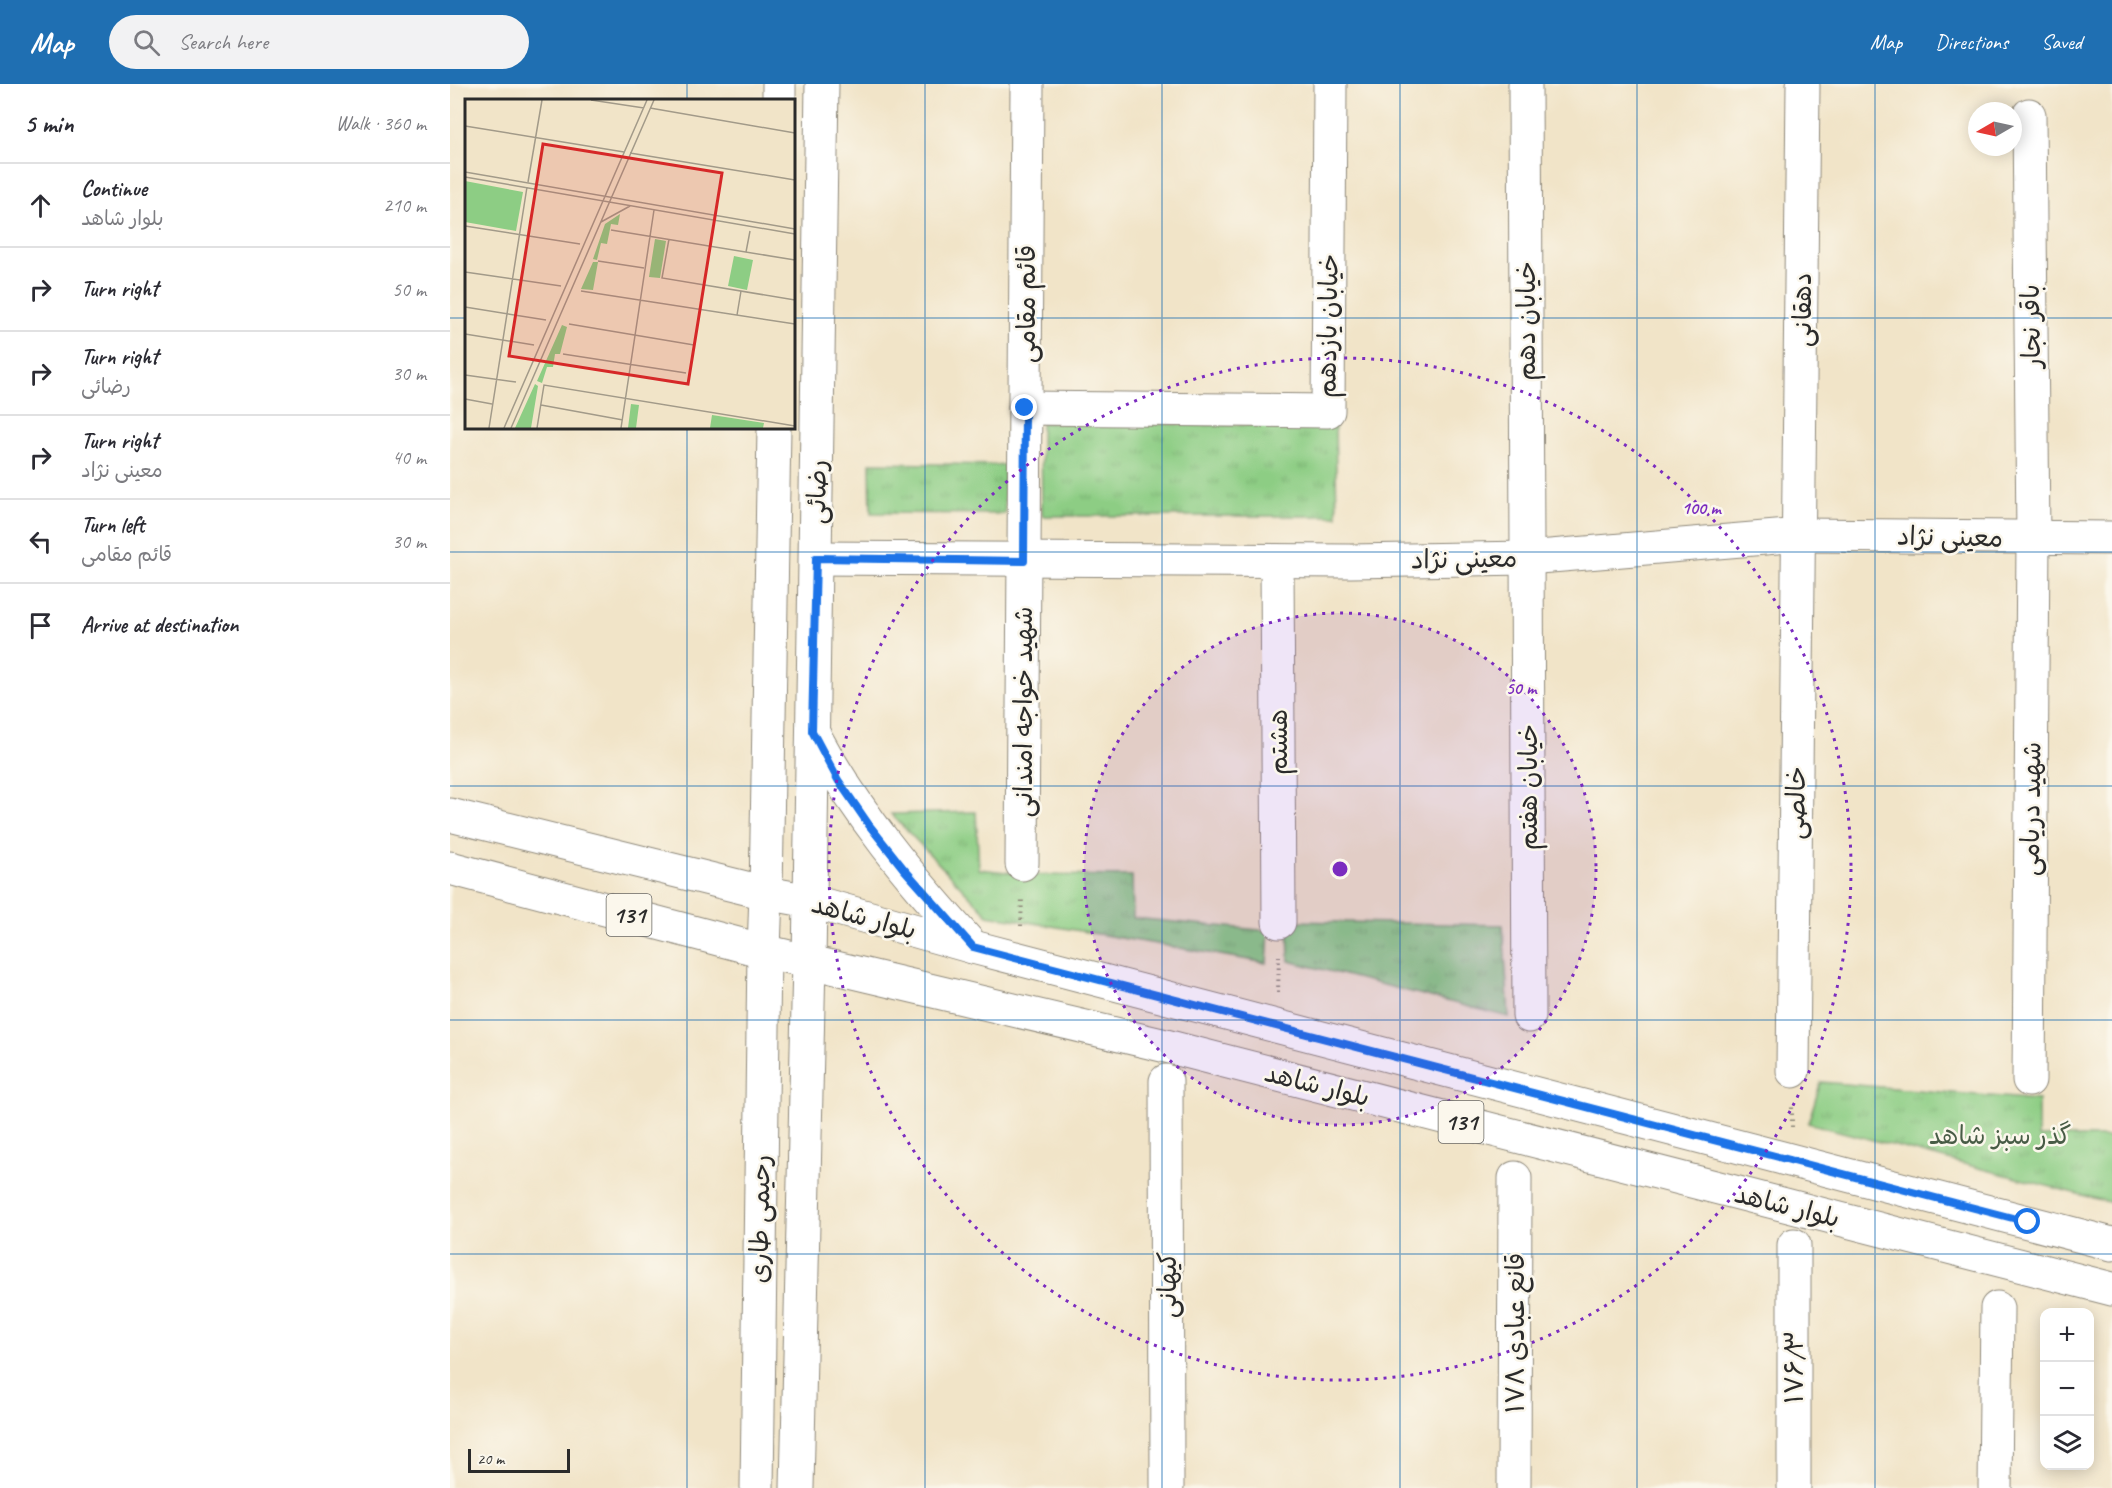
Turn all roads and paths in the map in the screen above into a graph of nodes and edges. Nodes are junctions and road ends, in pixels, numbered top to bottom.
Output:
1 (822, 84) edge
2 (1027, 84) edge
3 (1330, 84) edge
4 (1525, 84) edge
5 (1803, 85) edge
6 (2029, 115) dead end
7 (1025, 408) junction
8 (774, 429) edge
9 (1800, 535) junction
10 (2033, 538) junction
11 (2112, 538) edge
12 (816, 558) junction
13 (1527, 558) junction
14 (1024, 561) junction
15 (1277, 561) junction
16 (812, 731) junction
17 (450, 815) edge
18 (1022, 864) dead end
19 (450, 868) edge
20 (766, 893) junction
21 (810, 901) junction
22 (1279, 922) joint
23 (973, 947) junction
24 (764, 951) junction
25 (809, 961) junction
26 (1278, 1000) dead end
27 (1529, 1016) dead end
28 (1793, 1071) dead end
29 (2029, 1080) dead end
30 (1166, 1081) dead end
31 (1515, 1178) dead end
32 (2112, 1244) edge
33 (1794, 1245) dead end
34 (2112, 1289) edge
35 (1997, 1308) dead end
36 (757, 1488) edge
37 (796, 1488) edge
38 (1167, 1488) edge
39 (1514, 1488) edge
40 (1794, 1488) edge
41 (1995, 1488) edge

1 - 12 street, رضائی
2 - 7 street, قائم مقامی
3 - 7 street, خیابان یازدهم
4 - 13 street, خیابان دهم
5 - 9 street, دهقانی
6 - 10 street, باقر نجار
7 - 14 street, قائم مقامی
8 - 20 street, رضائی
9 - 10 street, معینی نژاد
9 - 13 street, معینی نژاد
9 - 28 street, خالصی
10 - 11 street, معینی نژاد
10 - 29 street, شهید دریامی
12 - 14 street, معینی نژاد
12 - 16 street, رضائی
13 - 15 street, معینی نژاد
13 - 27 street, خیابان هفتم
14 - 15 street, معینی نژاد
14 - 18 street, شهید خواجه امندانی
15 - 22 street, هشتم
16 - 21 street, رضائی
16 - 23 street
17 - 20 street, بلوار شاهد / 131
19 - 24 street, بلوار شاهد / 131
20 - 21 street, بلوار شاهد / 131
20 - 24 street, رضائی
21 - 23 street, بلوار شاهد / 131
21 - 25 street, رحیمی طاری
22 - 26 path
23 - 32 street, بلوار شاهد / 131
24 - 25 street, بلوار شاهد / 131
24 - 36 street, رحیمی طاری
25 - 34 street, بلوار شاهد / 131
25 - 37 street, رحیمی طاری
30 - 38 street, کیهانی
31 - 39 street, قانع عبادی ۱۷۸
33 - 40 street, ۱۷۶/۳
35 - 41 street

